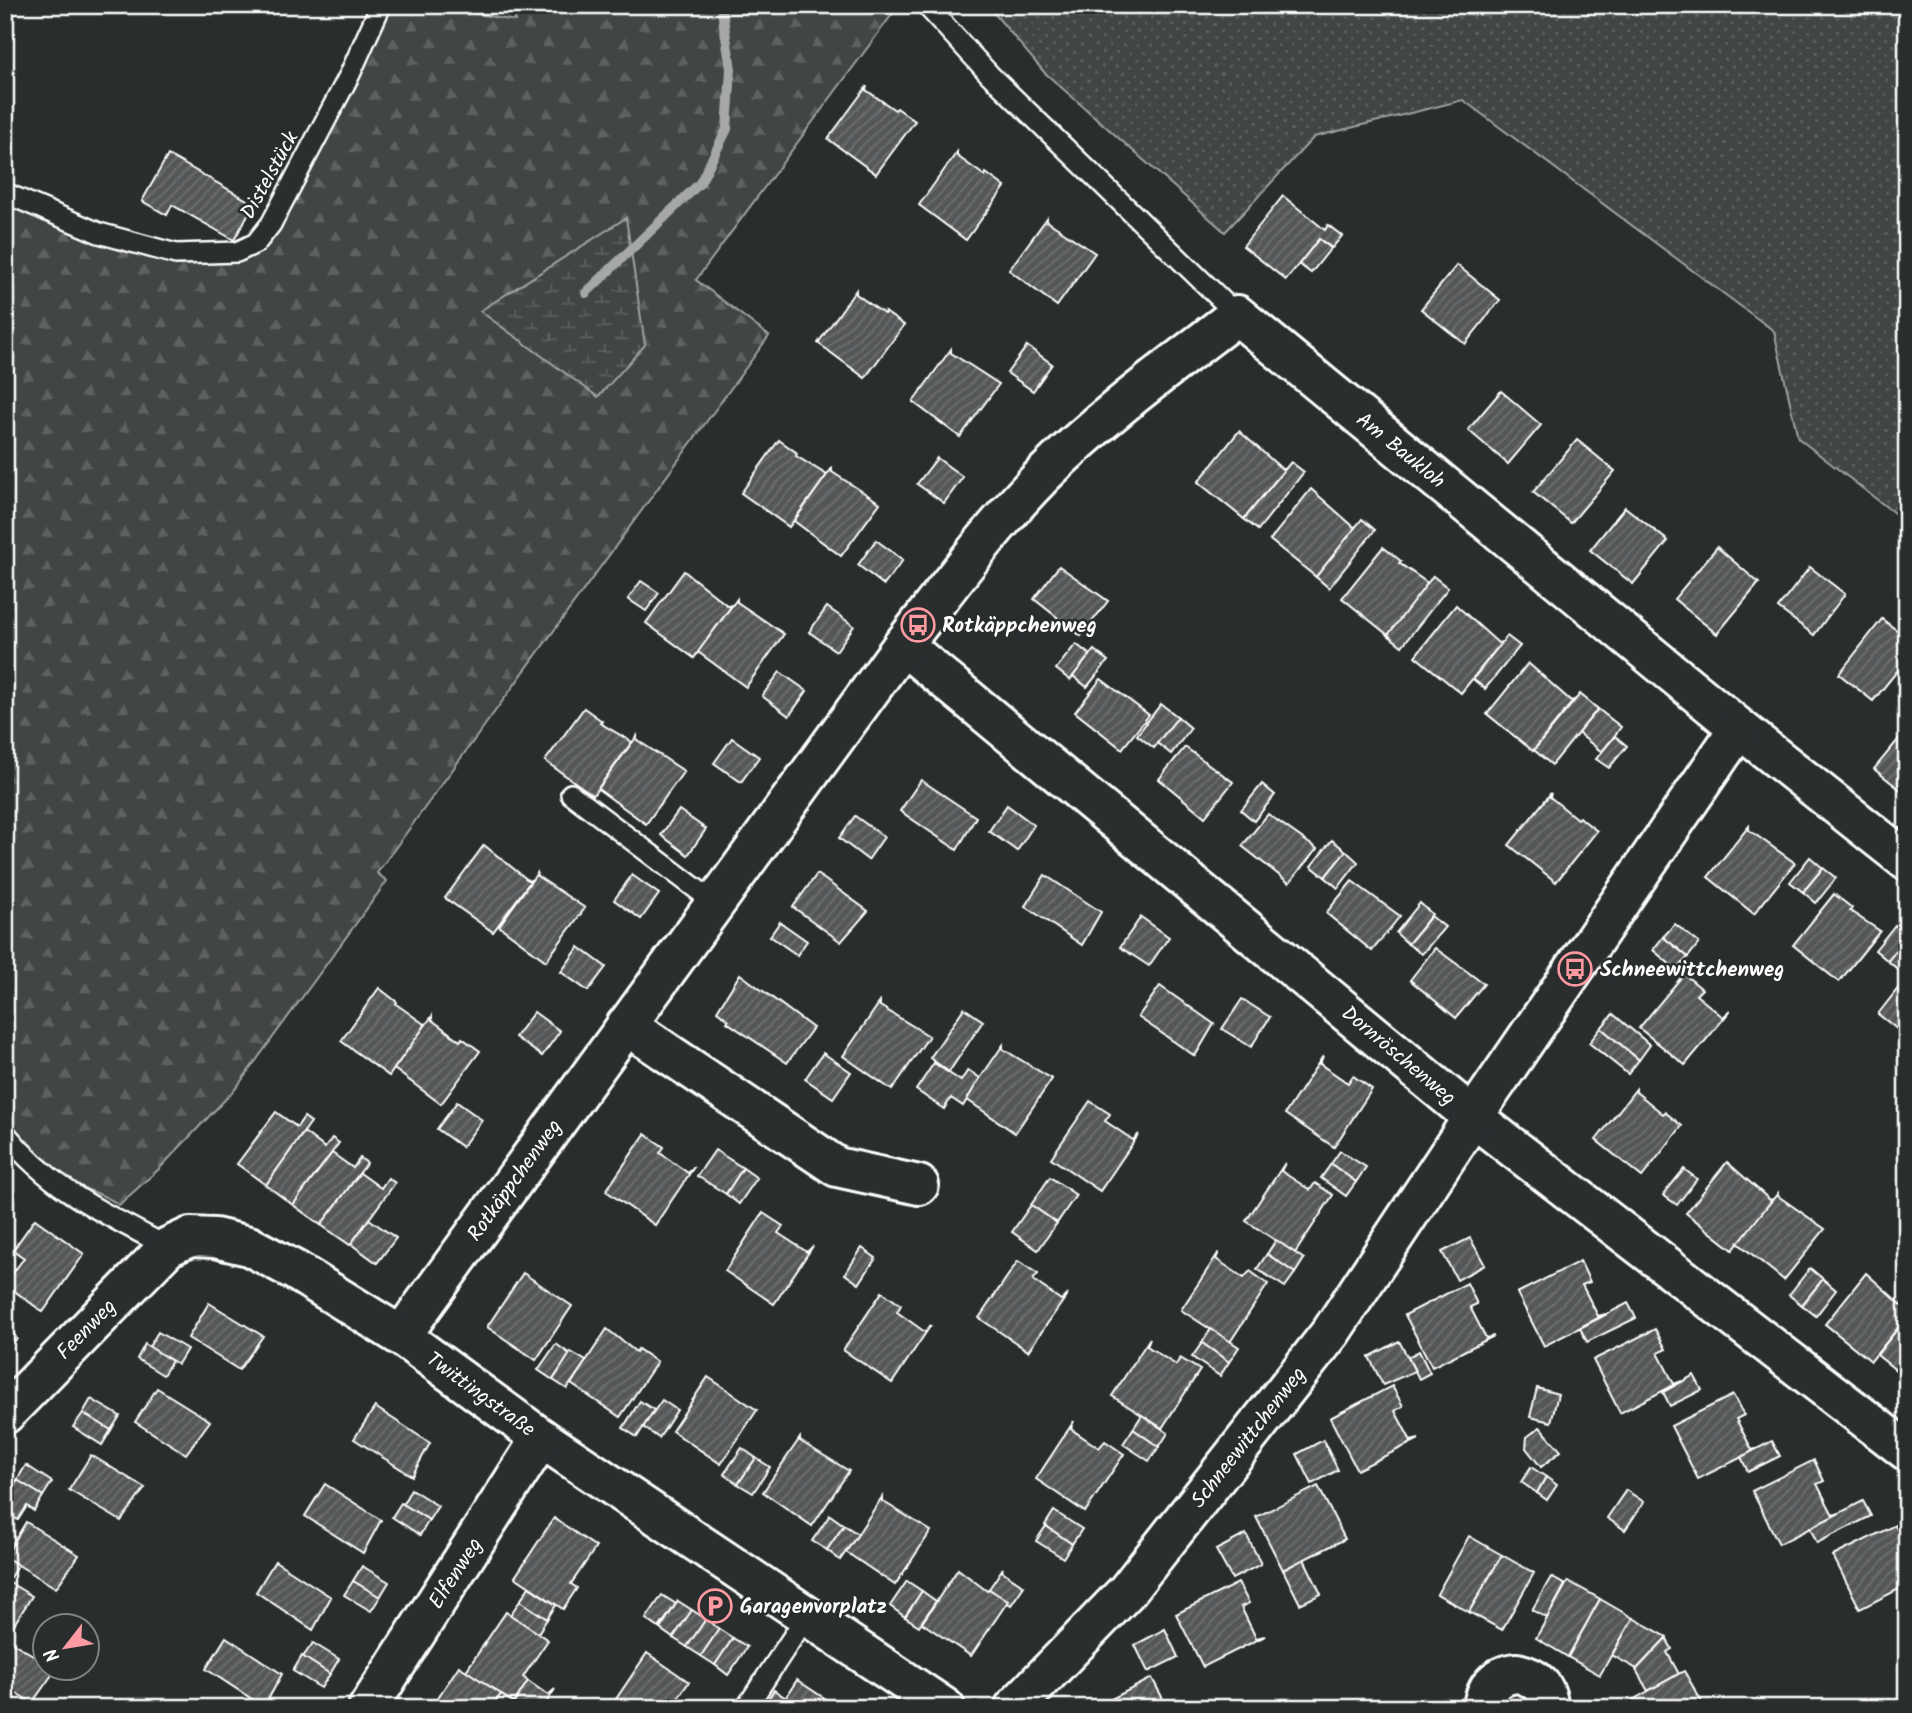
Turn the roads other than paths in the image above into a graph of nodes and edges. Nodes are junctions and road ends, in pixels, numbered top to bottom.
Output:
1 (381, 5) edge
2 (926, 5) edge
3 (5, 192) edge
4 (1237, 315) junction
5 (903, 645) junction
6 (1739, 728) junction
7 (571, 794) dead end
8 (1907, 861) edge
9 (715, 903) junction
10 (626, 1025) junction
11 (1473, 1117) junction
12 (5, 1133) edge
13 (919, 1185) dead end
14 (168, 1247) junction
15 (401, 1336) junction
16 (5, 1414) edge
17 (541, 1438) junction
18 (1907, 1451) edge
19 (808, 1614) junction
20 (368, 1708) edge
21 (746, 1708) edge
22 (945, 1708) edge
23 (1014, 1708) edge
24 (1483, 1708) edge
25 (1548, 1708) edge

1 - 3 lane, Distelstück
2 - 4 lane, Am Baukloh
4 - 5 street, Rotkäppchenweg
4 - 6 street, Am Baukloh
5 - 9 street, Rotkäppchenweg
5 - 11 street, Dornröschenweg
6 - 8 street, Am Baukloh
6 - 11 street, Schneewittchenweg
7 - 9 lane
9 - 10 street, Rotkäppchenweg
10 - 13 street
10 - 15 street, Rotkäppchenweg
11 - 18 street, Dornröschenweg
11 - 23 street, Schneewittchenweg
12 - 14 lane
14 - 15 street, Twittingstraße
14 - 16 street, Feenweg
15 - 17 street, Twittingstraße
17 - 19 street, Twittingstraße
17 - 20 street, Elfenweg
19 - 21 lane
19 - 22 street, Twittingstraße
24 - 25 street

